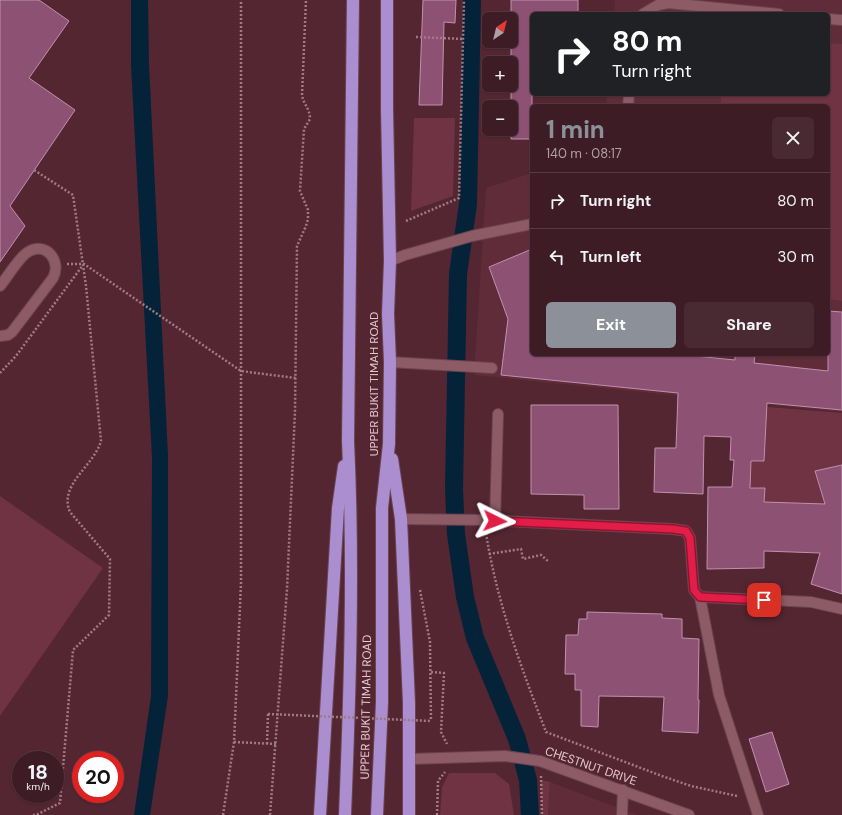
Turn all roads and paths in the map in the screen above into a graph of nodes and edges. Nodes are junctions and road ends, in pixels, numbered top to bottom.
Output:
1 (241, 0) edge
2 (306, 0) edge
3 (353, 0) edge
4 (386, 0) edge
5 (464, 0) edge
6 (646, 12) edge
7 (759, 12) edge
8 (830, 19) edge
9 (842, 20) edge
10 (416, 37) dead end
11 (463, 39) junction
12 (34, 170) dead end
13 (406, 221) dead end
14 (530, 224) edge
15 (390, 261) junction
16 (84, 264) junction
17 (0, 286) edge
18 (0, 336) edge
19 (390, 362) junction
20 (492, 368) dead end
21 (241, 371) junction
22 (0, 373) edge
23 (296, 378) junction
24 (498, 414) dead end
25 (348, 441) junction
26 (389, 444) junction
27 (401, 519) junction
28 (484, 520) junction
29 (495, 521) junction
30 (489, 554) junction
31 (549, 562) dead end
32 (700, 597) junction
33 (842, 609) edge
34 (234, 742) junction
35 (267, 744) junction
36 (276, 744) junction
37 (450, 758) junction
38 (410, 759) junction
39 (536, 760) junction
40 (623, 790) junction
41 (752, 800) junction
42 (33, 815) edge
43 (223, 815) edge
44 (270, 815) edge
45 (320, 815) edge
46 (345, 815) edge
47 (377, 815) edge
48 (409, 815) edge
49 (437, 815) edge
50 (542, 815) edge
51 (622, 815) edge
52 (689, 815) edge
53 (758, 815) edge

1 - 21 path
2 - 23 path
3 - 25 highway, UPPER BUKIT TIMAH ROAD
4 - 15 highway, UPPER BUKIT TIMAH ROAD
5 - 11 path
6 - 7 street
8 - 9 street
10 - 11 path
11 - 13 path
12 - 16 path
14 - 15 street
15 - 19 highway, UPPER BUKIT TIMAH ROAD
16 - 21 path
16 - 22 path
16 - 42 path
17 - 18 street
19 - 20 street
19 - 26 highway, UPPER BUKIT TIMAH ROAD
21 - 23 path
21 - 34 path
23 - 36 path
24 - 29 street
25 - 45 highway
25 - 46 highway, UPPER BUKIT TIMAH ROAD
26 - 27 highway
26 - 47 highway, UPPER BUKIT TIMAH ROAD
27 - 28 street
27 - 38 highway
28 - 29 street
28 - 30 path
29 - 32 street
30 - 31 path
30 - 41 path
32 - 33 street
32 - 41 street
34 - 35 path
34 - 43 path
35 - 36 path
35 - 37 path, bridge
36 - 44 path
37 - 38 street, CHESTNUT DRIVE
37 - 39 street, CHESTNUT DRIVE
37 - 49 path
38 - 48 highway
39 - 40 street, CHESTNUT DRIVE
39 - 50 path
40 - 51 street
40 - 52 street, CHESTNUT DRIVE
41 - 53 street

